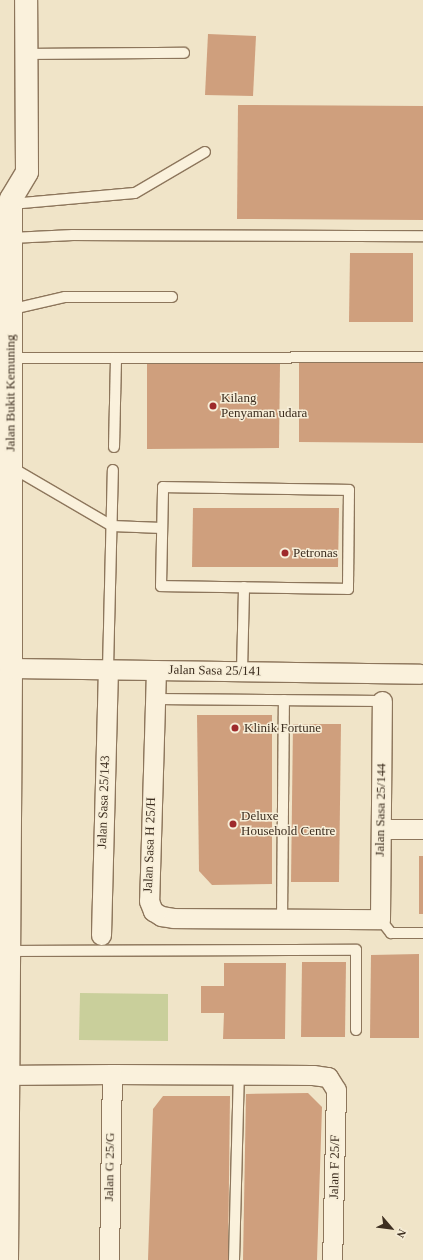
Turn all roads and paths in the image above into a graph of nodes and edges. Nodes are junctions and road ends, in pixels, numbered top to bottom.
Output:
1 (26, 0) edge
2 (184, 53) dead end
3 (26, 54) junction
4 (205, 152) dead end
5 (8, 196) edge
6 (423, 236) edge
7 (12, 238) junction
8 (172, 297) dead end
9 (6, 311) edge
10 (423, 357) edge
11 (11, 358) junction
12 (116, 358) junction
13 (114, 447) dead end
14 (6, 467) edge
15 (114, 470) dead end
16 (112, 526) junction
17 (162, 528) junction
18 (5, 536) edge
19 (244, 587) junction
20 (11, 668) junction
21 (108, 669) junction
22 (156, 670) junction
23 (242, 671) junction
24 (421, 674) edge
25 (155, 699) junction
26 (284, 700) junction
27 (382, 702) joint
28 (5, 736) edge
29 (381, 829) junction
30 (423, 829) edge
31 (380, 919) junction
32 (282, 920) junction
33 (423, 933) edge
34 (101, 935) dead end
35 (6, 945) edge
36 (356, 1030) dead end
37 (112, 1074) junction
38 (5, 1075) edge
39 (239, 1075) junction
40 (5, 1126) edge
41 (4, 1228) edge
42 (7, 1260) edge
43 (109, 1260) edge
44 (234, 1260) edge
45 (332, 1260) edge

1 - 3 main road
2 - 3 lane
3 - 5 main road
4 - 5 lane
5 - 7 main road, Jalan Bukit Kemuning
6 - 7 lane
7 - 9 main road, Jalan Bukit Kemuning
8 - 9 lane
9 - 11 main road, Jalan Bukit Kemuning
10 - 12 lane
11 - 12 lane
11 - 14 main road, Jalan Bukit Kemuning
12 - 13 lane
14 - 16 lane
14 - 18 main road, Jalan Bukit Kemuning
15 - 16 lane
16 - 17 lane
16 - 21 lane
17 - 19 lane
17 - 19 lane
18 - 20 main road, Jalan Bukit Kemuning
19 - 23 lane
20 - 21 street, Jalan Sasa 25/141
20 - 28 main road, Jalan Bukit Kemuning
21 - 22 street, Jalan Sasa 25/141
21 - 34 street, Jalan Sasa 25/143
22 - 23 street, Jalan Sasa 25/141
22 - 25 street, Jalan Sasa H 25/H
23 - 24 street, Jalan Sasa 25/141
25 - 26 lane
25 - 32 street, Jalan Sasa H 25/H
26 - 27 lane
26 - 32 lane
27 - 29 street, Jalan Sasa 25/144
28 - 35 main road, Jalan Bukit Kemuning
29 - 30 street
29 - 31 street, Jalan Sasa 25/144
31 - 32 street, Jalan Sasa H 25/H
31 - 33 lane
35 - 36 lane
35 - 38 main road, Jalan Bukit Kemuning
37 - 38 street
37 - 39 street
37 - 43 street, Jalan G 25/G
38 - 40 main road, Jalan Bukit Kemuning
39 - 44 lane
39 - 45 street, Jalan F 25/F
40 - 41 main road, Jalan Bukit Kemuning
41 - 42 main road, Jalan Bukit Kemuning

